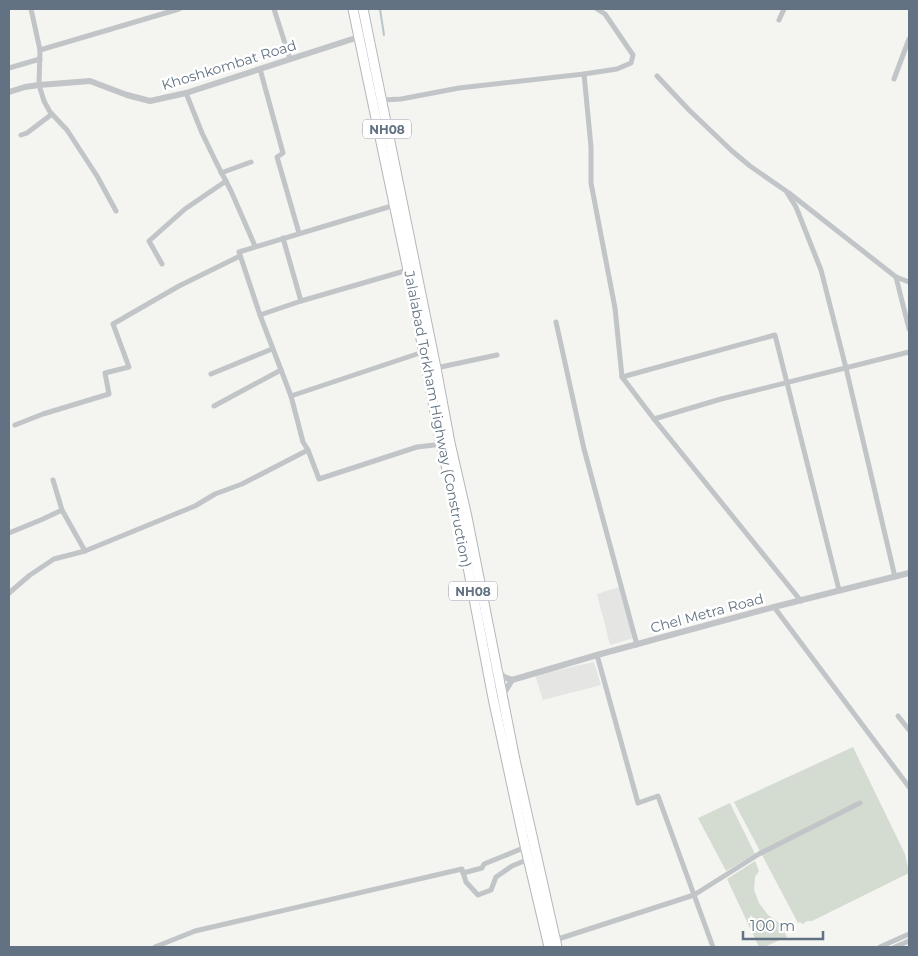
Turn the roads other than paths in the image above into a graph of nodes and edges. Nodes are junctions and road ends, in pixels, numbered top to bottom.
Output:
1 (31, 9) edge
2 (179, 9) edge
3 (274, 9) edge
4 (352, 9) edge
5 (363, 9) edge
6 (596, 9) edge
7 (784, 9) edge
8 (779, 20) dead end
9 (368, 34) junction
10 (358, 37) junction
11 (909, 39) edge
12 (40, 50) junction
13 (290, 59) junction
14 (40, 60) junction
15 (9, 68) edge
16 (260, 69) junction
17 (584, 74) junction
18 (657, 76) dead end
19 (894, 79) dead end
20 (39, 84) junction
21 (9, 92) edge
22 (186, 93) junction
23 (382, 100) junction
24 (52, 114) junction
25 (21, 135) dead end
26 (251, 162) dead end
27 (221, 172) junction
28 (226, 181) junction
29 (786, 191) junction
30 (398, 204) junction
31 (116, 211) dead end
32 (400, 233) junction
33 (299, 234) junction
34 (282, 238) junction
35 (254, 246) junction
36 (412, 248) junction
37 (240, 256) junction
38 (162, 264) dead end
39 (412, 271) junction
40 (896, 277) junction
41 (909, 282) edge
42 (301, 301) junction
43 (260, 315) junction
44 (556, 322) dead end
45 (909, 329) edge
46 (272, 349) junction
47 (424, 352) junction
48 (909, 352) edge
49 (433, 354) junction
50 (497, 354) dead end
51 (436, 368) junction
52 (846, 368) junction
53 (281, 370) junction
54 (211, 374) dead end
55 (622, 377) junction
56 (786, 382) junction
57 (291, 396) junction
58 (214, 406) dead end
59 (654, 419) junction
60 (16, 425) dead end
61 (445, 443) junction
62 (308, 450) junction
63 (52, 480) dead end
64 (62, 510) junction
65 (9, 533) edge
66 (85, 551) junction
67 (909, 573) edge
68 (895, 577) junction
69 (839, 590) junction
70 (9, 593) edge
71 (801, 600) junction
72 (774, 607) junction
73 (637, 645) junction
74 (597, 656) junction
75 (498, 671) junction
76 (512, 680) junction
77 (502, 696) junction
78 (898, 716) dead end
79 (909, 730) edge
80 (909, 787) edge
81 (860, 803) dead end
82 (526, 847) junction
83 (532, 858) junction
84 (463, 872) junction
85 (694, 896) junction
86 (909, 934) edge
87 (909, 940) edge
88 (554, 945) edge
89 (892, 945) edge
90 (155, 947) edge
91 (712, 947) edge
92 (880, 947) edge

1 - 12 street
2 - 12 street
3 - 13 street
4 - 10 highway, Jalalabad Torkham Highway (Construction) / NH08
5 - 9 highway, NH08
6 - 17 street
7 - 8 street
9 - 10 street, Khoshkombat Road
9 - 23 highway, NH08
10 - 13 street, Khoshkombat Road
10 - 30 highway, Jalalabad Torkham Highway (Construction) / NH08
11 - 19 street
12 - 14 street
13 - 16 street, Khoshkombat Road
14 - 15 street
14 - 20 street
16 - 22 street, Khoshkombat Road
16 - 33 street
17 - 23 street
17 - 55 street
18 - 29 street
20 - 21 street, Khoshkombat Road
20 - 22 street, Khoshkombat Road
20 - 24 street
22 - 27 street
23 - 30 highway, NH08
24 - 25 street
24 - 31 street
26 - 27 street
27 - 28 street
28 - 35 street
28 - 38 street
29 - 40 street
29 - 52 street
30 - 32 highway, Jalalabad Torkham Highway (Construction) / NH08
30 - 33 street
30 - 36 highway, NH08
32 - 36 highway, NH08
32 - 39 highway, Jalalabad Torkham Highway (Construction) / NH08
33 - 34 street
34 - 35 street
34 - 42 street
35 - 37 street
36 - 39 highway, NH08
37 - 43 street
37 - 60 street
39 - 42 street
39 - 47 highway, Jalalabad Torkham Highway (Construction) / NH08
39 - 49 highway, NH08
40 - 41 street
40 - 45 street
42 - 43 street
43 - 46 street
44 - 73 street
46 - 53 street
46 - 54 street
47 - 49 street
47 - 57 street
47 - 61 highway, Jalalabad Torkham Highway (Construction) / NH08
48 - 52 street
49 - 51 highway, NH08
50 - 51 street
51 - 61 highway, NH08
52 - 56 street
52 - 68 street
53 - 57 street
53 - 58 street
55 - 56 street
55 - 59 street
56 - 59 street
56 - 69 street
57 - 62 street
59 - 71 street
61 - 62 street
61 - 75 highway, NH08
61 - 82 highway, Jalalabad Torkham Highway (Construction) / NH08
62 - 66 street
63 - 64 street
64 - 65 street
64 - 66 street
66 - 70 street
67 - 68 street, Chel Metra Road
68 - 69 street, Chel Metra Road
69 - 71 street, Chel Metra Road
71 - 72 street, Chel Metra Road
72 - 73 street, Chel Metra Road
72 - 80 street
73 - 74 street, Chel Metra Road
74 - 76 street, Chel Metra Road
74 - 85 street
75 - 76 street
75 - 77 highway, NH08
76 - 77 street
77 - 83 highway, NH08
78 - 79 street
81 - 85 street
82 - 83 highway, Jalalabad Torkham Highway (Construction) / NH08
82 - 84 street
83 - 84 street
83 - 88 highway, Jalalabad Torkham Highway (Construction) / NH08
84 - 90 street
85 - 88 street
85 - 91 street
86 - 89 street
87 - 89 street
89 - 92 street

